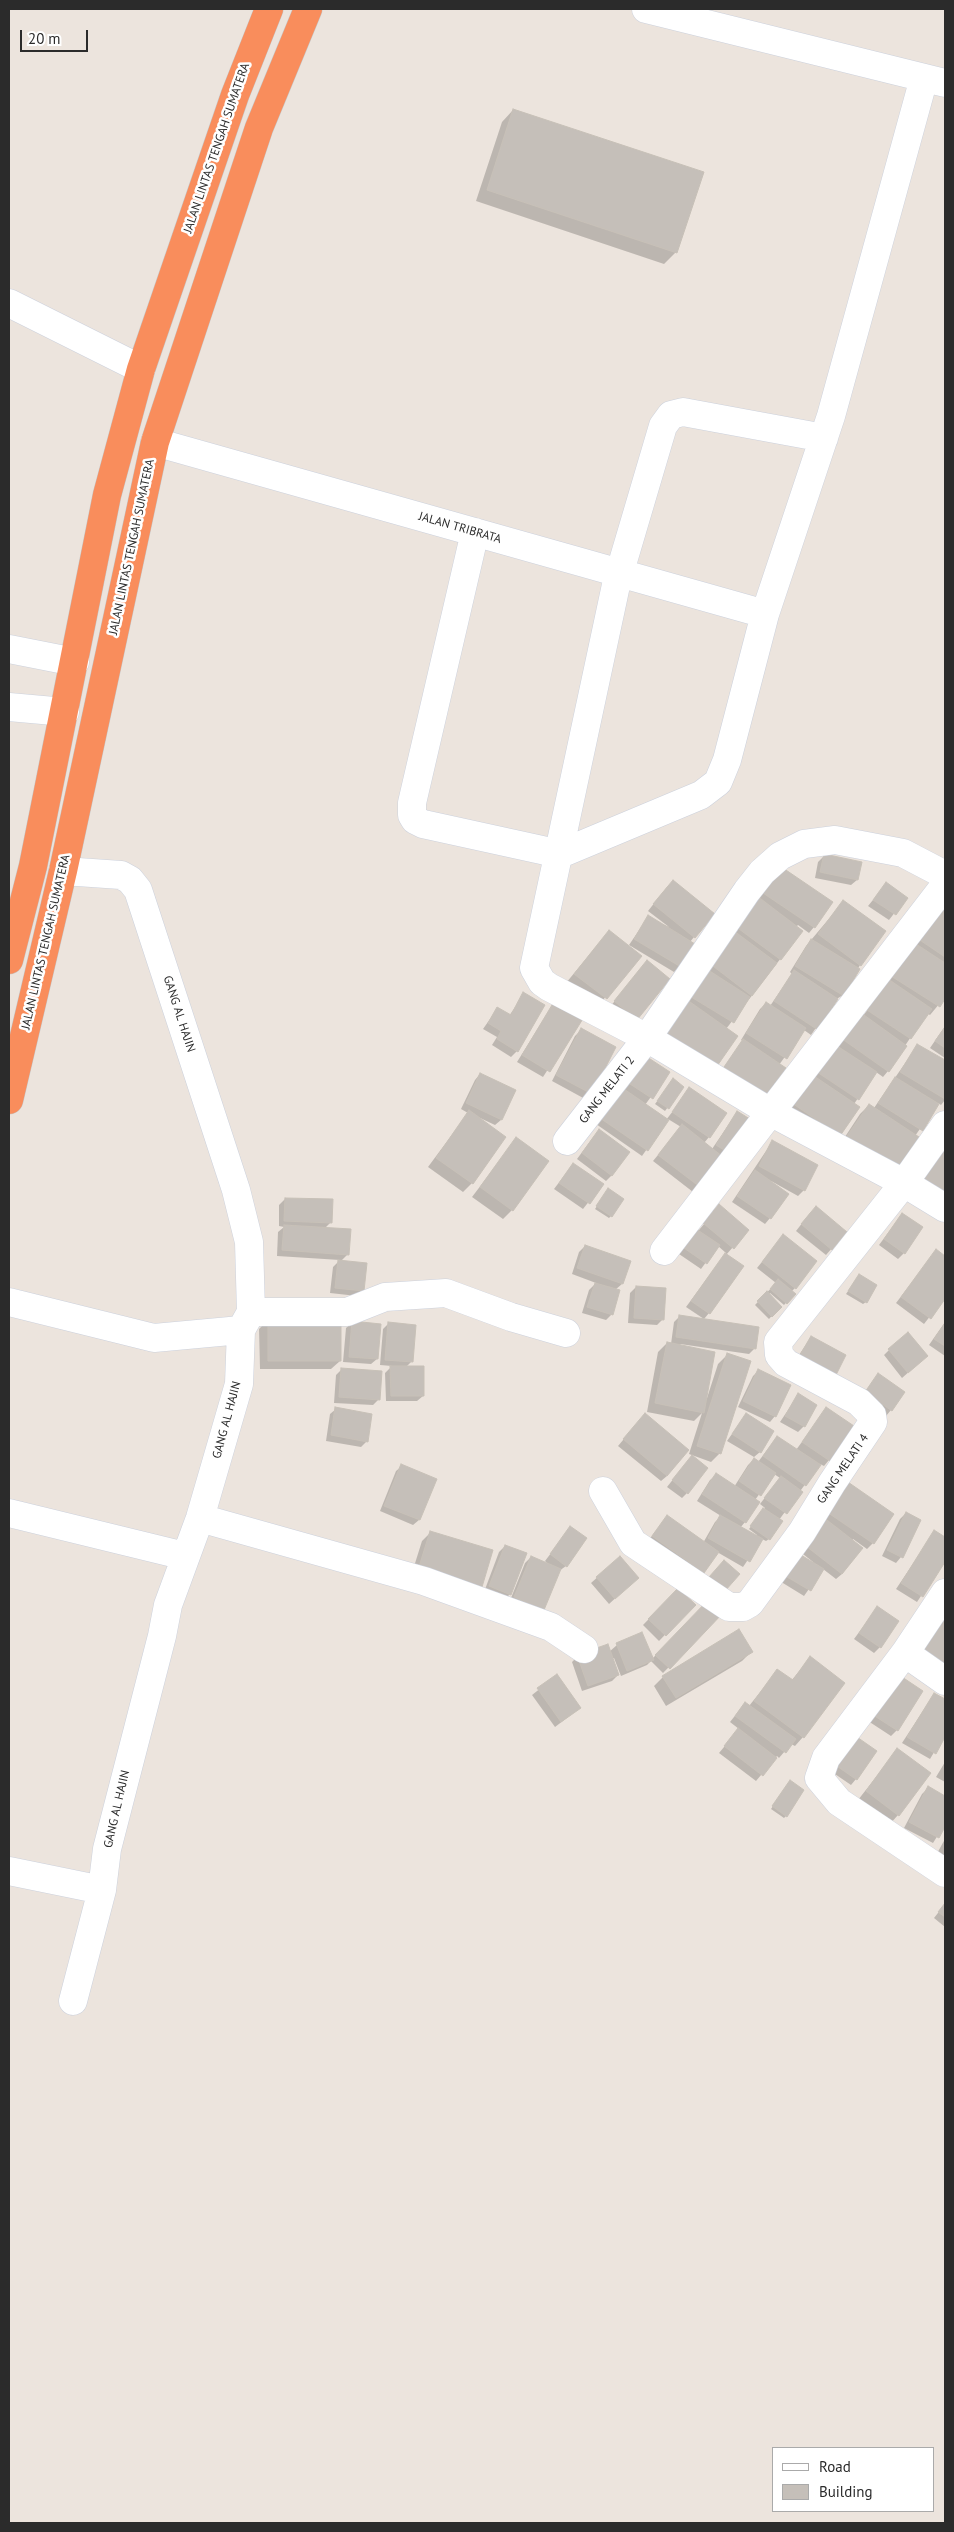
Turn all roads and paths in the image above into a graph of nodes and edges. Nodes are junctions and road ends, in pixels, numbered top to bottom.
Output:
1 (269, 9) edge
2 (308, 9) edge
3 (646, 9) edge
4 (935, 80) edge
5 (9, 303) edge
6 (141, 369) junction
7 (824, 438) junction
8 (155, 442) junction
9 (475, 532) junction
10 (621, 572) junction
11 (765, 614) junction
12 (9, 649) edge
13 (75, 662) junction
14 (9, 707) edge
15 (65, 712) junction
16 (557, 864) junction
17 (63, 870) junction
18 (945, 875) edge
19 (945, 886) edge
20 (9, 960) edge
21 (647, 1038) junction
22 (9, 1100) edge
23 (772, 1113) junction
24 (945, 1125) edge
25 (567, 1141) dead end
26 (904, 1184) junction
27 (945, 1208) edge
28 (664, 1251) dead end
29 (9, 1302) edge
30 (246, 1321) junction
31 (566, 1333) dead end
32 (603, 1491) dead end
33 (9, 1513) edge
34 (200, 1518) junction
35 (185, 1556) junction
36 (945, 1593) edge
37 (584, 1649) dead end
38 (905, 1654) junction
39 (945, 1681) edge
40 (9, 1871) edge
41 (945, 1873) edge
42 (102, 1890) junction
43 (73, 2001) dead end

1 - 6 highway, JALAN LINTAS TENGAH SUMATERA
2 - 8 highway, JALAN LINTAS TENGAH SUMATERA
3 - 4 street
4 - 7 street
5 - 6 street
6 - 13 highway, JALAN LINTAS TENGAH SUMATERA
7 - 10 street
7 - 11 street
8 - 9 street, JALAN TRIBRATA
8 - 17 highway, JALAN LINTAS TENGAH SUMATERA
9 - 10 street, JALAN TRIBRATA
9 - 16 street
10 - 11 street, JALAN TRIBRATA
10 - 16 street
11 - 16 street
12 - 13 street
13 - 15 highway, JALAN LINTAS TENGAH SUMATERA
14 - 15 street
15 - 20 highway, JALAN LINTAS TENGAH SUMATERA
16 - 21 street
17 - 22 highway, JALAN LINTAS TENGAH SUMATERA
17 - 30 street, GANG AL HAJIN
18 - 21 street, GANG MELATI 2
19 - 23 street
21 - 23 street
21 - 25 street, GANG MELATI 2
23 - 26 street
23 - 28 street
24 - 26 street
26 - 27 street
26 - 32 street, GANG MELATI 4
29 - 30 street
30 - 31 street
30 - 34 street, GANG AL HAJIN
33 - 35 street
34 - 35 street, GANG AL HAJIN
34 - 37 street
35 - 42 street, GANG AL HAJIN
36 - 38 street
38 - 39 street
38 - 41 street
40 - 42 street
42 - 43 street, GANG AL HAJIN

